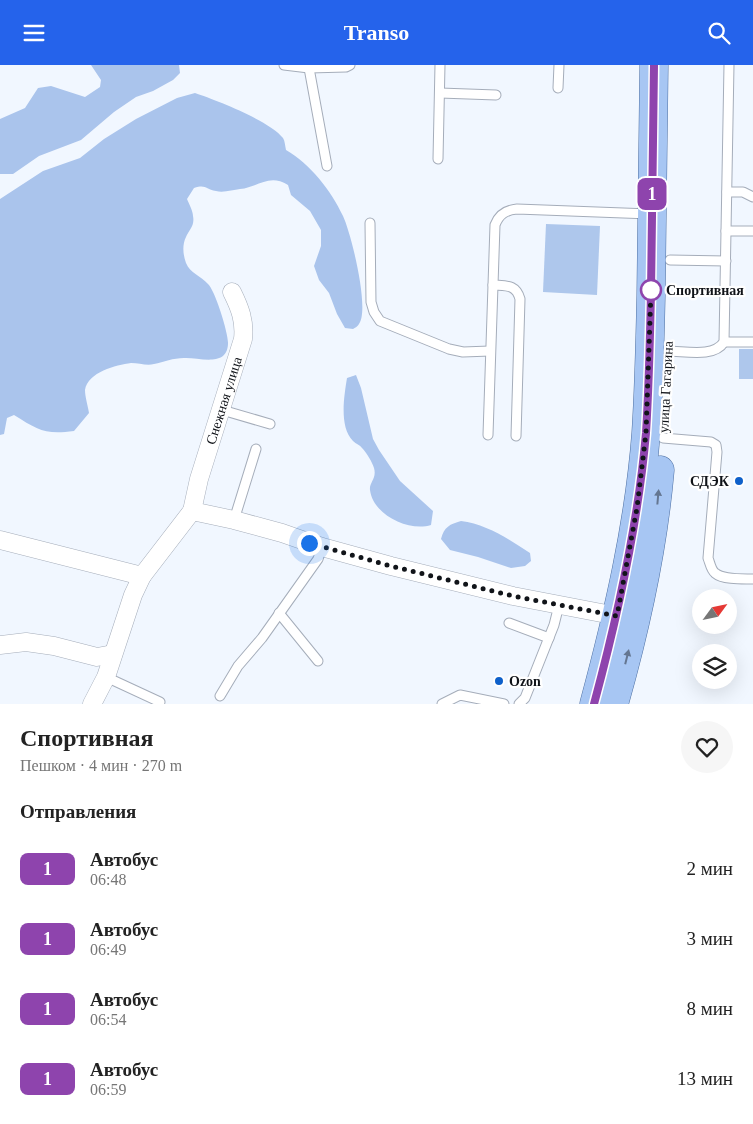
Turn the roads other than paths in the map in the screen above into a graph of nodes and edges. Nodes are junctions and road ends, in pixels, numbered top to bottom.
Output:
1 (284, 65) edge
2 (350, 65) edge
3 (440, 65) edge
4 (560, 65) edge
5 (654, 65) edge
6 (671, 65) edge
7 (729, 65) edge
8 (309, 68) junction
9 (558, 88) dead end
10 (440, 93) junction
11 (496, 95) dead end
12 (438, 159) dead end
13 (327, 166) dead end
14 (727, 192) junction
15 (753, 197) edge
16 (661, 215) junction
17 (370, 223) dead end
18 (726, 231) junction
19 (753, 231) edge
20 (660, 260) junction
21 (726, 261) junction
22 (492, 285) junction
23 (232, 292) dead end
24 (724, 342) junction
25 (753, 342) edge
26 (490, 351) junction
27 (668, 351) junction
28 (222, 410) junction
29 (270, 424) dead end
30 (488, 435) dead end
31 (516, 436) dead end
32 (663, 438) junction
33 (256, 449) dead end
34 (192, 511) junction
35 (234, 520) junction
36 (0, 540) edge
37 (322, 547) junction
38 (142, 576) junction
39 (753, 579) edge
40 (559, 605) junction
41 (279, 613) junction
42 (626, 618) junction
43 (509, 623) dead end
44 (548, 638) junction
45 (0, 645) edge
46 (113, 654) junction
47 (318, 661) dead end
48 (106, 677) junction
49 (220, 696) dead end
50 (160, 702) dead end
51 (92, 704) edge
52 (442, 704) edge
53 (504, 704) edge
54 (519, 704) edge
55 (594, 704) edge
56 (614, 704) edge

1 - 8 lane
2 - 8 lane
3 - 10 lane
4 - 9 lane
5 - 16 main road, улица Гагарина
6 - 16 main road, улица Гагарина
7 - 14 lane
8 - 13 lane
10 - 11 lane
10 - 12 lane
14 - 15 lane
14 - 18 lane
16 - 20 main road, улица Гагарина
16 - 22 lane
17 - 26 lane
18 - 19 lane
18 - 21 lane
20 - 21 lane
20 - 27 main road, улица Гагарина
20 - 42 main road, улица Гагарина
21 - 24 lane
22 - 26 lane
22 - 31 lane
23 - 28 street, Снежная улица
24 - 25 lane
24 - 27 lane
26 - 30 lane
27 - 32 main road, улица Гагарина
28 - 29 lane
28 - 34 street, Снежная улица
32 - 39 lane
42 -> 32 main road, улица Гагарина
33 - 35 lane
34 - 35 street
34 - 38 street, Снежная улица
35 - 37 street
36 - 38 street
37 - 40 street
37 - 41 lane
38 - 46 street, Снежная улица
40 - 42 street
40 - 44 lane
41 - 47 lane
41 - 49 lane
42 - 55 main road, улица Гагарина
56 -> 42 main road, улица Гагарина
43 - 44 lane
44 - 54 lane
45 - 46 street
46 - 48 street, Снежная улица
48 - 50 lane
48 - 51 street, Снежная улица
52 - 53 lane

